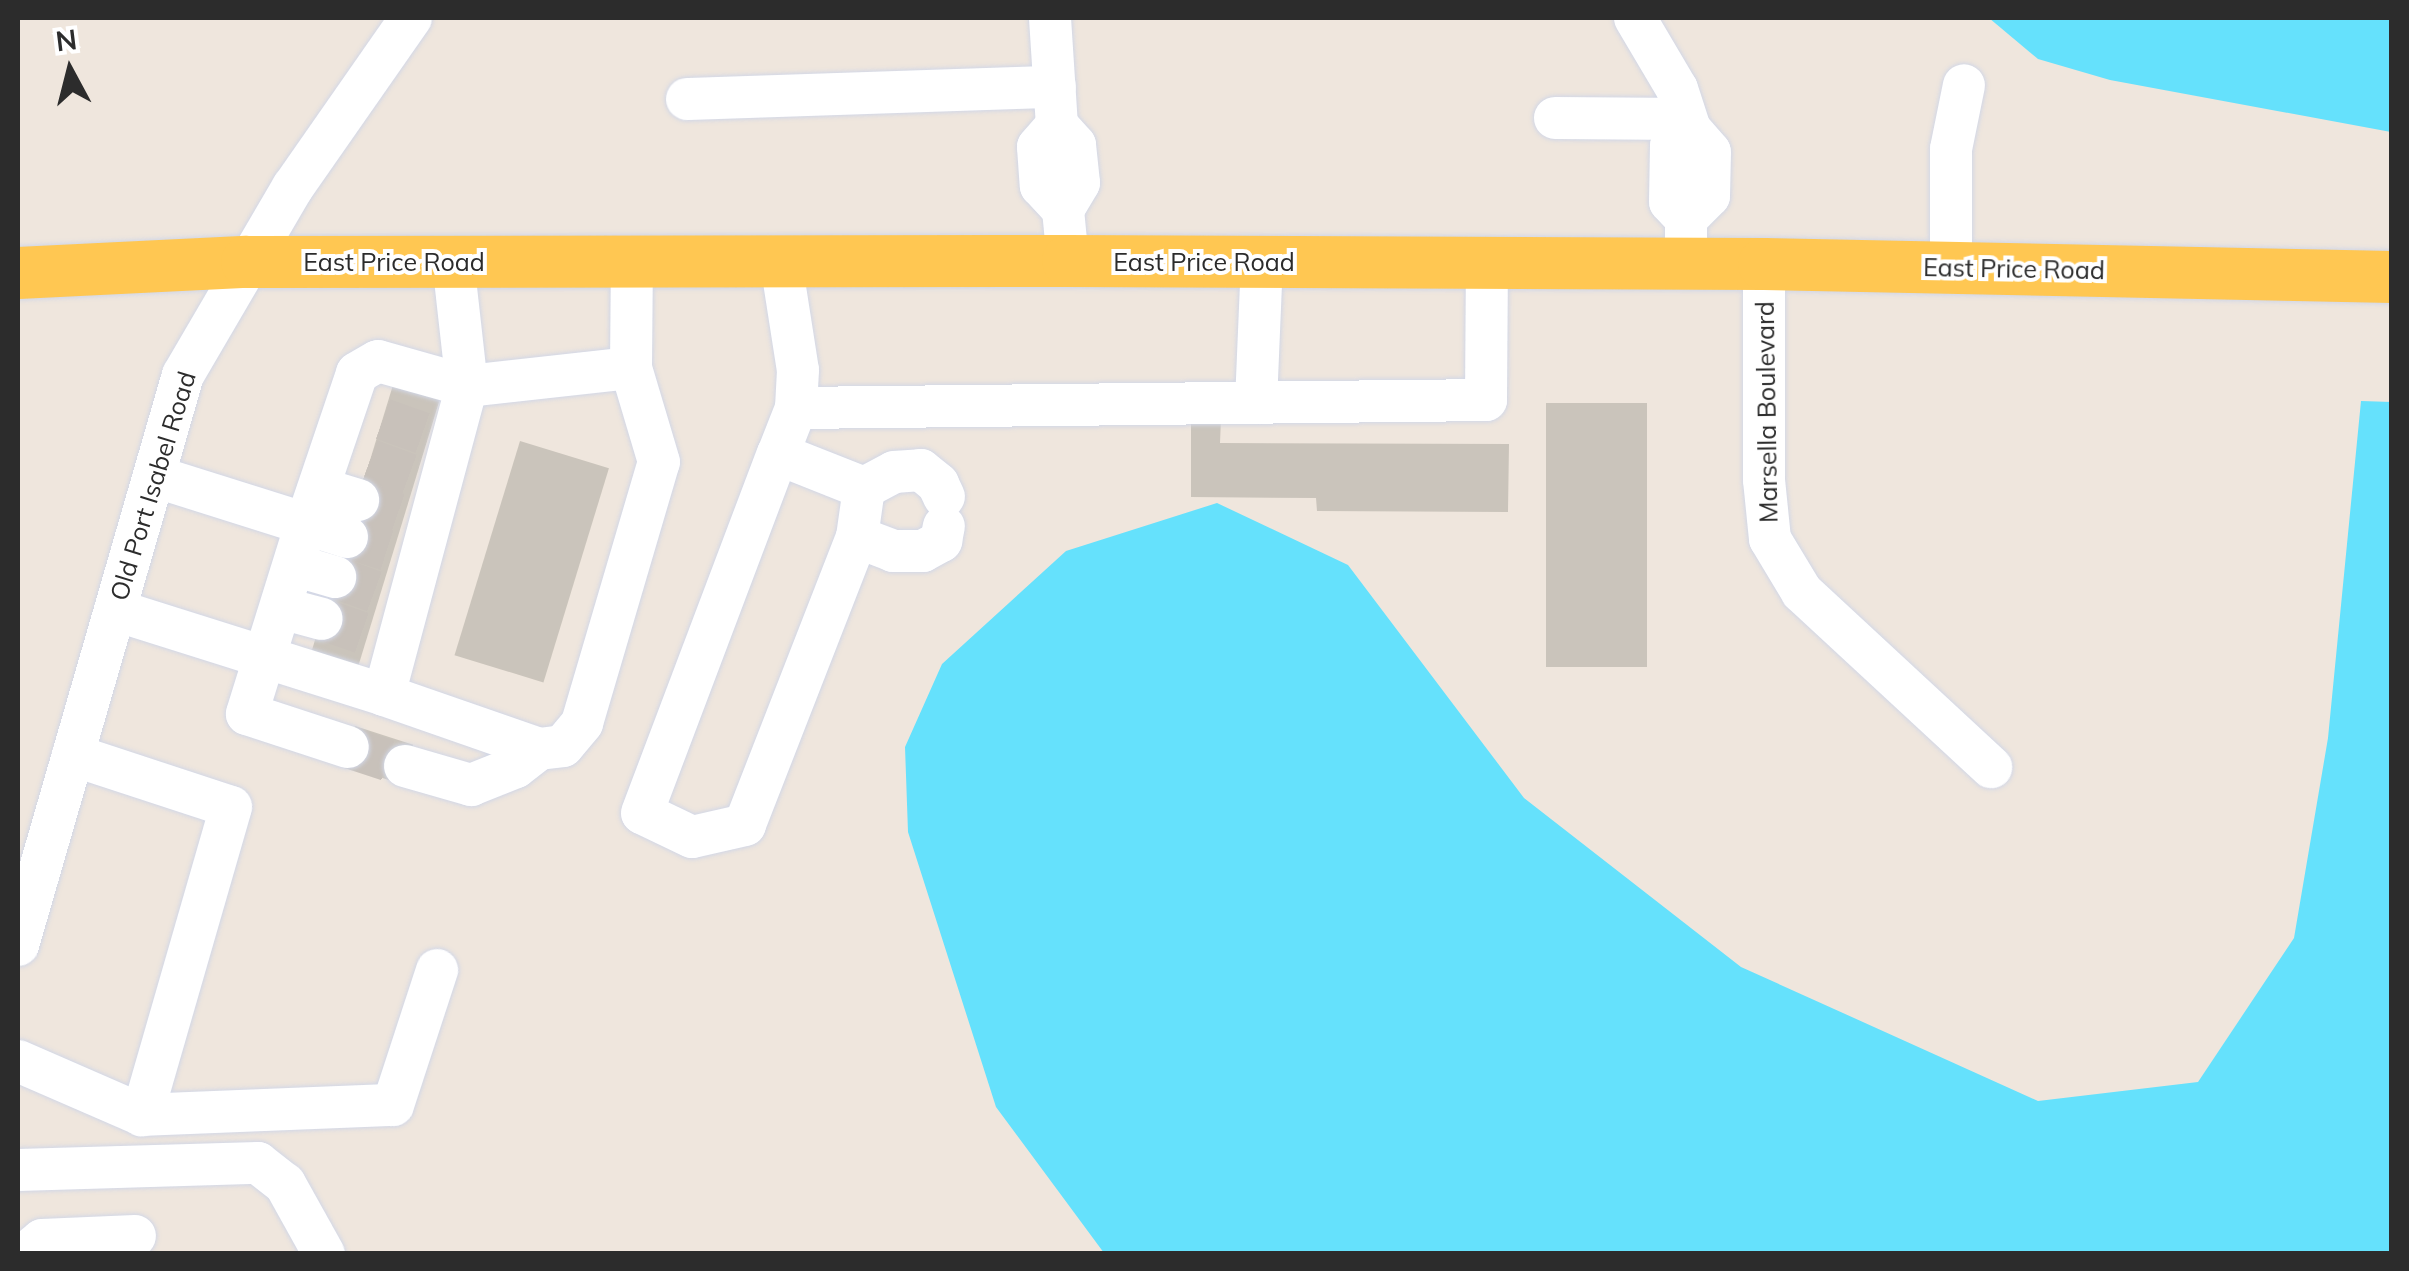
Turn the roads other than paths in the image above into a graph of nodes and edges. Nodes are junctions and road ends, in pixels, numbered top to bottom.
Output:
1 (1050, 18) edge
2 (1635, 18) edge
3 (405, 20) edge
4 (1964, 85) dead end
5 (687, 99) dead end
6 (1056, 106) junction
7 (1554, 118) dead end
8 (1688, 124) junction
9 (1066, 236) junction
10 (1686, 242) junction
11 (247, 262) junction
12 (453, 262) junction
13 (632, 262) junction
14 (782, 262) junction
15 (1262, 262) junction
16 (1487, 264) junction
17 (1764, 264) junction
18 (1951, 268) junction
19 (18, 273) edge
20 (2392, 277) edge
21 (631, 368) junction
22 (466, 386) junction
23 (1256, 404) junction
24 (796, 408) junction
25 (778, 454) junction
26 (154, 476) junction
27 (864, 488) junction
28 (333, 512) junction
29 (857, 536) junction
30 (294, 565) junction
31 (335, 577) tunnel mouth
32 (281, 608) junction
33 (115, 610) junction
34 (322, 619) tunnel mouth
35 (266, 658) junction
36 (384, 695) junction
37 (348, 748) tunnel mouth
38 (539, 749) junction
39 (73, 754) junction
40 (405, 766) tunnel mouth
41 (1991, 768) dead end
42 (18, 945) edge
43 (438, 970) dead end
44 (18, 1061) edge
45 (142, 1115) junction
46 (132, 1167) junction
47 (18, 1170) edge
48 (135, 1244) edge
49 (25, 1254) edge
50 (324, 1254) edge

1 - 6 street
2 - 8 street
3 - 11 street, Old Port Isabel Road
4 - 18 street
5 - 6 street
6 - 9 street
7 - 8 street
8 - 10 street
9 - 14 main road, East Price Road
9 - 15 main road, East Price Road
10 - 16 main road, East Price Road
10 - 17 main road, East Price Road
11 - 12 main road, East Price Road
11 - 19 main road, East Price Road
11 - 26 street, Old Port Isabel Road
12 - 13 main road, East Price Road
12 - 22 street
13 - 14 main road, East Price Road
13 - 21 street
14 - 24 street
15 - 16 main road, East Price Road
15 - 23 street
16 - 23 street
17 - 18 main road, East Price Road
17 - 41 street, Marsella Boulevard
18 - 20 main road, East Price Road
21 - 22 street
21 - 38 street
22 - 28 street
22 - 36 street
23 - 24 street
24 - 25 street
25 - 27 street
25 - 29 street
26 - 28 street
26 - 33 street, Old Port Isabel Road
27 - 29 street
27 - 29 street
28 - 30 street
30 - 31 street
30 - 32 street
32 - 34 street
32 - 35 street
33 - 35 street
33 - 39 street, Old Port Isabel Road
35 - 36 street
35 - 37 street
36 - 38 street
38 - 40 street
39 - 42 street, Old Port Isabel Road
39 - 45 street
43 - 45 street
44 - 45 street
46 - 47 street
46 - 48 street
46 - 50 street
48 - 49 street

